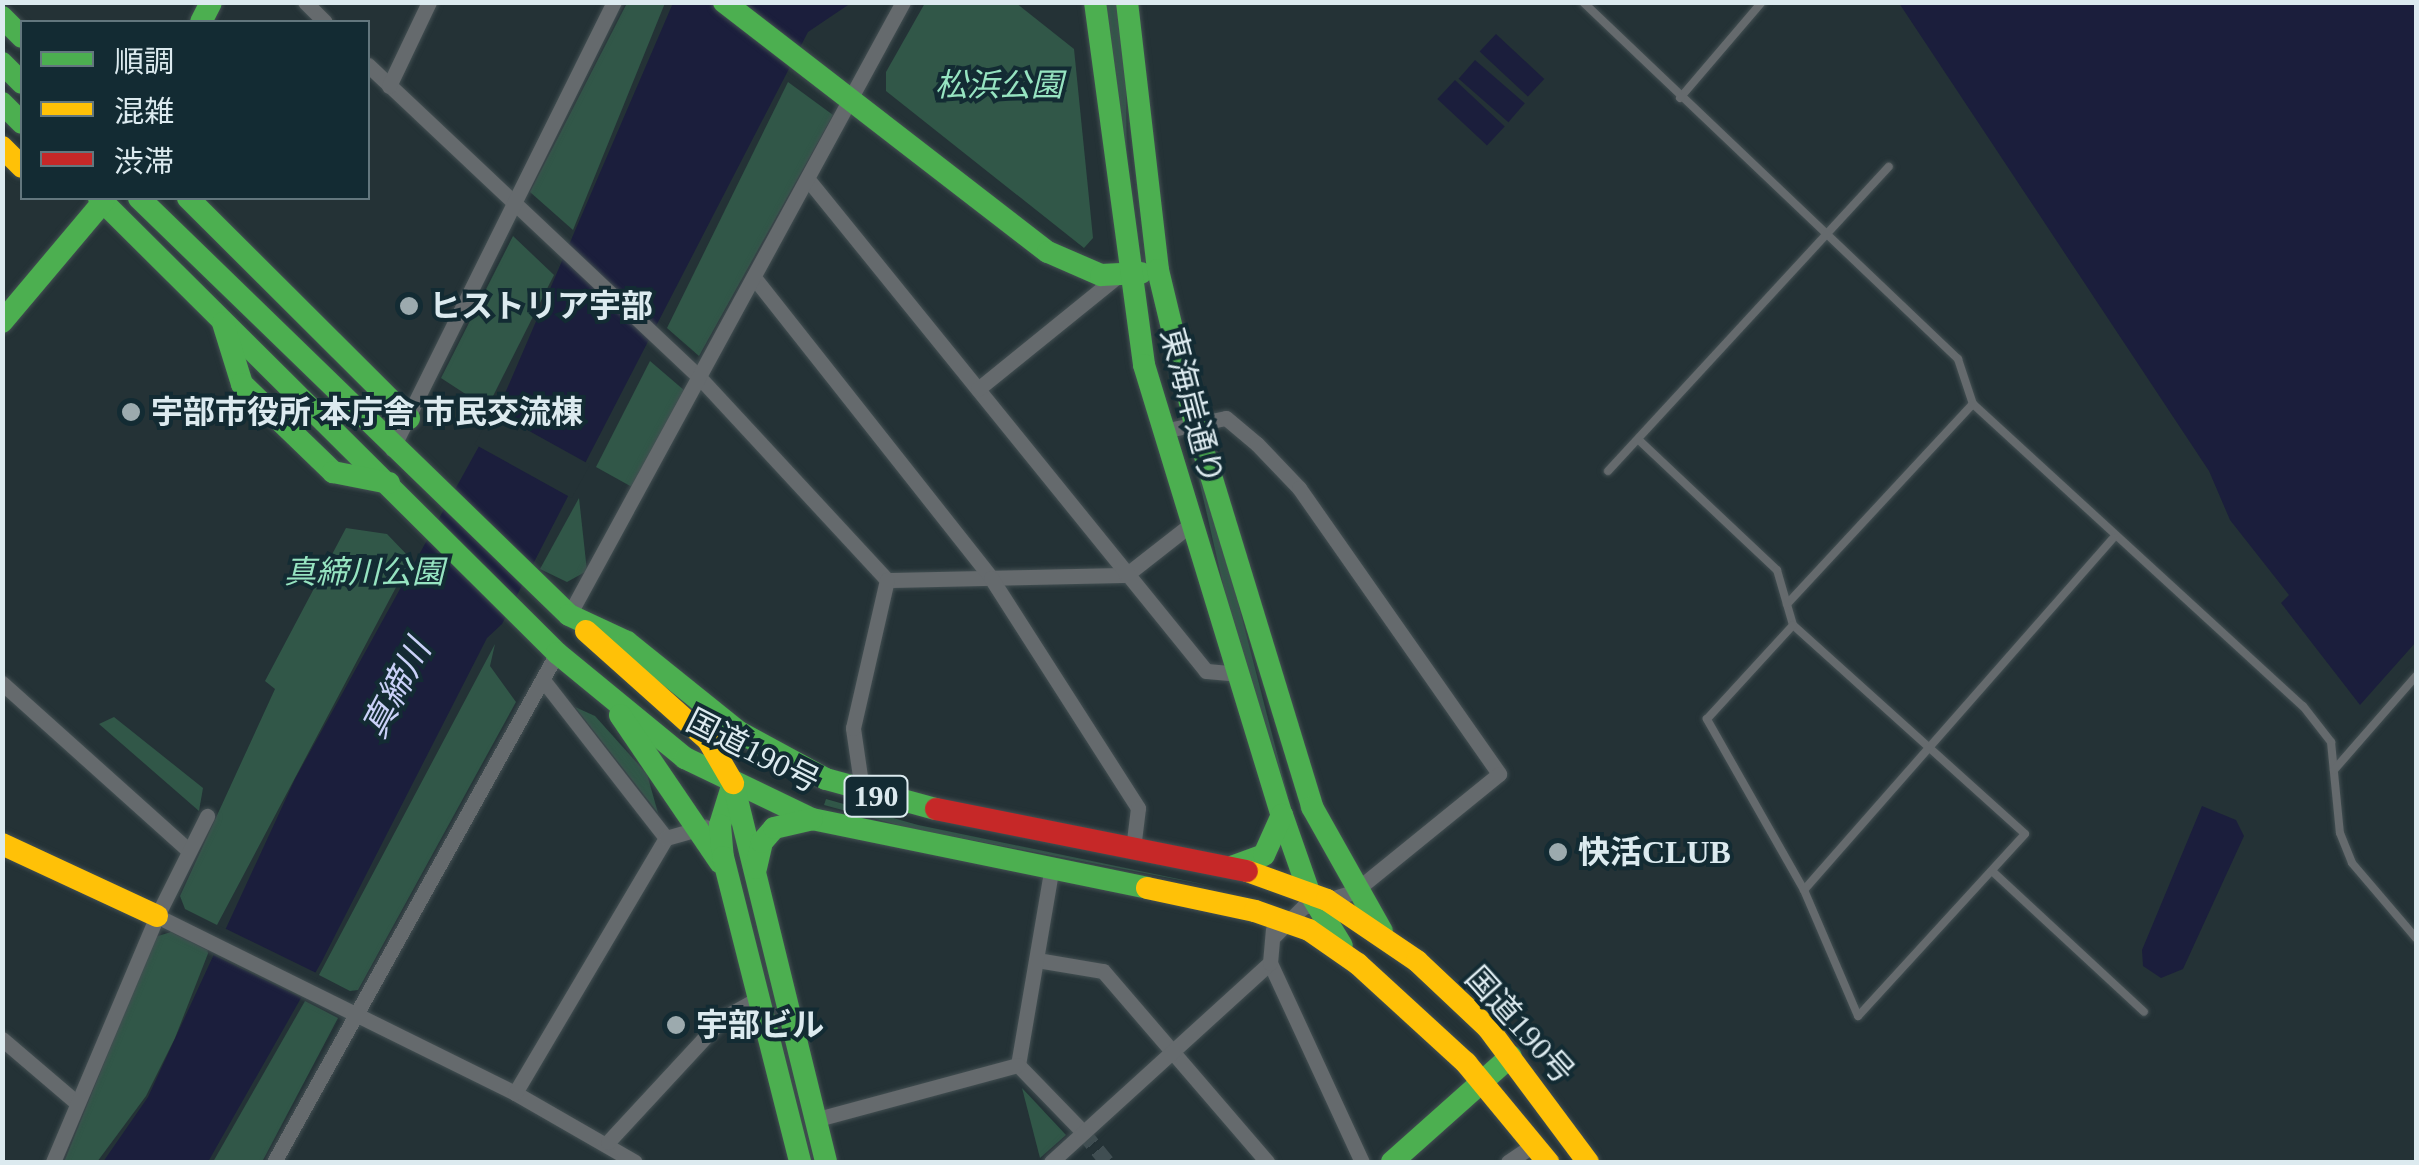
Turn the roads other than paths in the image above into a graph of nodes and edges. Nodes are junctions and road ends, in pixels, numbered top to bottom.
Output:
1 (306, 2) edge
2 (428, 2) edge
3 (614, 2) edge
4 (724, 2) edge
5 (904, 2) edge
6 (1095, 2) edge
7 (1127, 2) edge
8 (1583, 2) edge
9 (1762, 2) edge
10 (2, 17) edge
11 (324, 20) edge
12 (20, 35) edge
13 (370, 66) edge
14 (388, 86) junction
15 (1680, 98) junction
16 (851, 100) junction
17 (1889, 166) dead end
18 (810, 182) junction
19 (99, 200) edge
20 (101, 200) edge
21 (140, 200) edge
22 (190, 200) edge
23 (514, 206) junction
24 (1824, 237) junction
25 (1158, 270) junction
26 (1123, 275) junction
27 (756, 280) junction
28 (2, 322) edge
29 (700, 378) junction
30 (978, 389) junction
31 (1973, 404) junction
32 (408, 418) junction
33 (1194, 420) junction
34 (1162, 431) junction
35 (1641, 442) junction
36 (392, 449) junction
37 (1608, 472) dead end
38 (1191, 524) junction
39 (2113, 538) junction
40 (1126, 575) junction
41 (991, 578) junction
42 (887, 580) junction
43 (1787, 604) junction
44 (569, 614) junction
45 (1794, 625) junction
46 (557, 653) junction
47 (1238, 674) junction
48 (2416, 676) edge
49 (543, 680) junction
50 (2, 683) edge
51 (612, 703) junction
52 (1929, 744) junction
53 (2334, 770) junction
54 (826, 779) junction
55 (733, 783) junction
56 (862, 792) junction
57 (1312, 807) junction
58 (1282, 815) junction
59 (208, 816) dead end
60 (803, 819) junction
61 (721, 825) junction
62 (666, 838) junction
63 (2, 844) edge
64 (1133, 849) junction
65 (189, 850) junction
66 (1228, 867) junction
67 (1992, 870) junction
68 (756, 872) junction
69 (1051, 872) junction
70 (1804, 890) junction
71 (1310, 891) junction
72 (1354, 892) junction
73 (1255, 912) junction
74 (157, 916) junction
75 (1279, 928) junction
76 (1386, 936) junction
77 (2416, 938) edge
78 (1036, 960) junction
79 (1270, 963) junction
80 (1358, 964) junction
81 (757, 999) junction
82 (2144, 1012) dead end
83 (356, 1013) junction
84 (2, 1038) edge
85 (1173, 1051) junction
86 (1511, 1056) junction
87 (1018, 1065) junction
88 (1484, 1082) junction
89 (516, 1093) junction
90 (77, 1104) junction
91 (814, 1120) junction
92 (1083, 1132) junction
93 (608, 1142) junction
94 (1542, 1153) edge
95 (53, 1162) edge
96 (274, 1162) edge
97 (635, 1162) edge
98 (800, 1162) edge
99 (826, 1162) edge
100 (1051, 1162) edge
101 (1268, 1162) edge
102 (1362, 1162) edge
103 (1392, 1162) edge
104 (1508, 1162) edge
105 (1588, 1162) edge

1 - 11 street
2 - 14 street
3 - 23 street
4 - 16 main road
5 - 16 street
6 - 26 main road, 東海岸通り
7 - 25 main road, 東海岸通り
8 - 15 lane
9 - 15 lane
10 - 12 main road
13 - 14 street
14 - 23 street
15 - 24 lane
16 - 18 street
16 - 26 main road
17 - 24 lane
18 - 27 street
18 - 30 street
19 - 28 main road
20 - 46 main road, 国道190号 / 190
21 - 36 main road, 国道190号 / 190
22 - 32 main road
23 - 29 street
23 - 32 street
24 - 31 lane
24 - 35 lane
25 - 26 main road
25 - 33 main road, 東海岸通り
26 - 30 street
26 - 34 main road, 東海岸通り
27 - 29 street
27 - 41 street
29 - 42 street
29 - 44 street
30 - 40 street
31 - 39 lane
31 - 43 lane
32 - 36 street
33 - 34 street
33 - 57 main road, 東海岸通り
33 - 72 street
34 - 38 main road, 東海岸通り
35 - 37 lane
35 - 43 lane
36 - 44 main road, 国道190号 / 190
38 - 40 street
38 - 47 main road, 東海岸通り
39 - 52 lane
39 - 53 lane
40 - 41 street
40 - 47 street
41 - 42 street
41 - 64 street
42 - 56 street
43 - 45 lane
44 - 54 main road, 国道190号 / 190
44 - 55 main road
45 - 52 lane
45 - 70 lane
46 - 49 street
46 - 51 main road, 国道190号 / 190
47 - 58 main road, 東海岸通り
48 - 53 lane
49 - 62 street
49 - 83 street
50 - 65 street
51 - 55 main road, 国道190号 / 190
51 - 61 main road
52 - 67 lane
52 - 70 lane
53 - 77 lane
54 - 55 main road
54 - 56 main road, 国道190号 / 190
55 - 60 main road, 国道190号 / 190
55 - 61 main road
56 - 64 main road, 国道190号 / 190
57 - 71 main road
57 - 72 main road
58 - 66 main road
58 - 71 main road, 東海岸通り
59 - 65 street
60 - 61 street
60 - 68 main road
60 - 69 main road, 国道190号 / 190
61 - 62 street
61 - 68 main road
61 - 81 main road
62 - 89 street
63 - 74 main road
64 - 66 main road, 国道190号 / 190
65 - 74 street
66 - 71 main road, 国道190号 / 190
67 - 70 lane
67 - 82 lane
68 - 91 main road
69 - 73 main road, 国道190号 / 190
69 - 78 street
71 - 72 street
71 - 73 main road
71 - 75 street
71 - 76 main road, 国道190号 / 190
71 - 80 main road, 東海岸通り
72 - 76 main road
73 - 75 main road, 国道190号 / 190
74 - 83 street
74 - 90 street
75 - 79 street
75 - 80 main road, 国道190号 / 190
76 - 86 main road, 国道190号 / 190
78 - 85 street
78 - 87 street
79 - 85 street
79 - 102 street
80 - 88 main road, 国道190号 / 190
81 - 93 street
81 - 98 main road
83 - 89 street
83 - 96 street
84 - 90 street
85 - 92 street
85 - 101 street
86 - 88 main road
86 - 105 main road, 国道190号 / 190
87 - 91 street
87 - 92 street
88 - 94 main road, 国道190号 / 190
88 - 103 main road
89 - 93 street
90 - 95 street
91 - 99 main road
92 - 100 street
93 - 97 street
94 - 104 street

